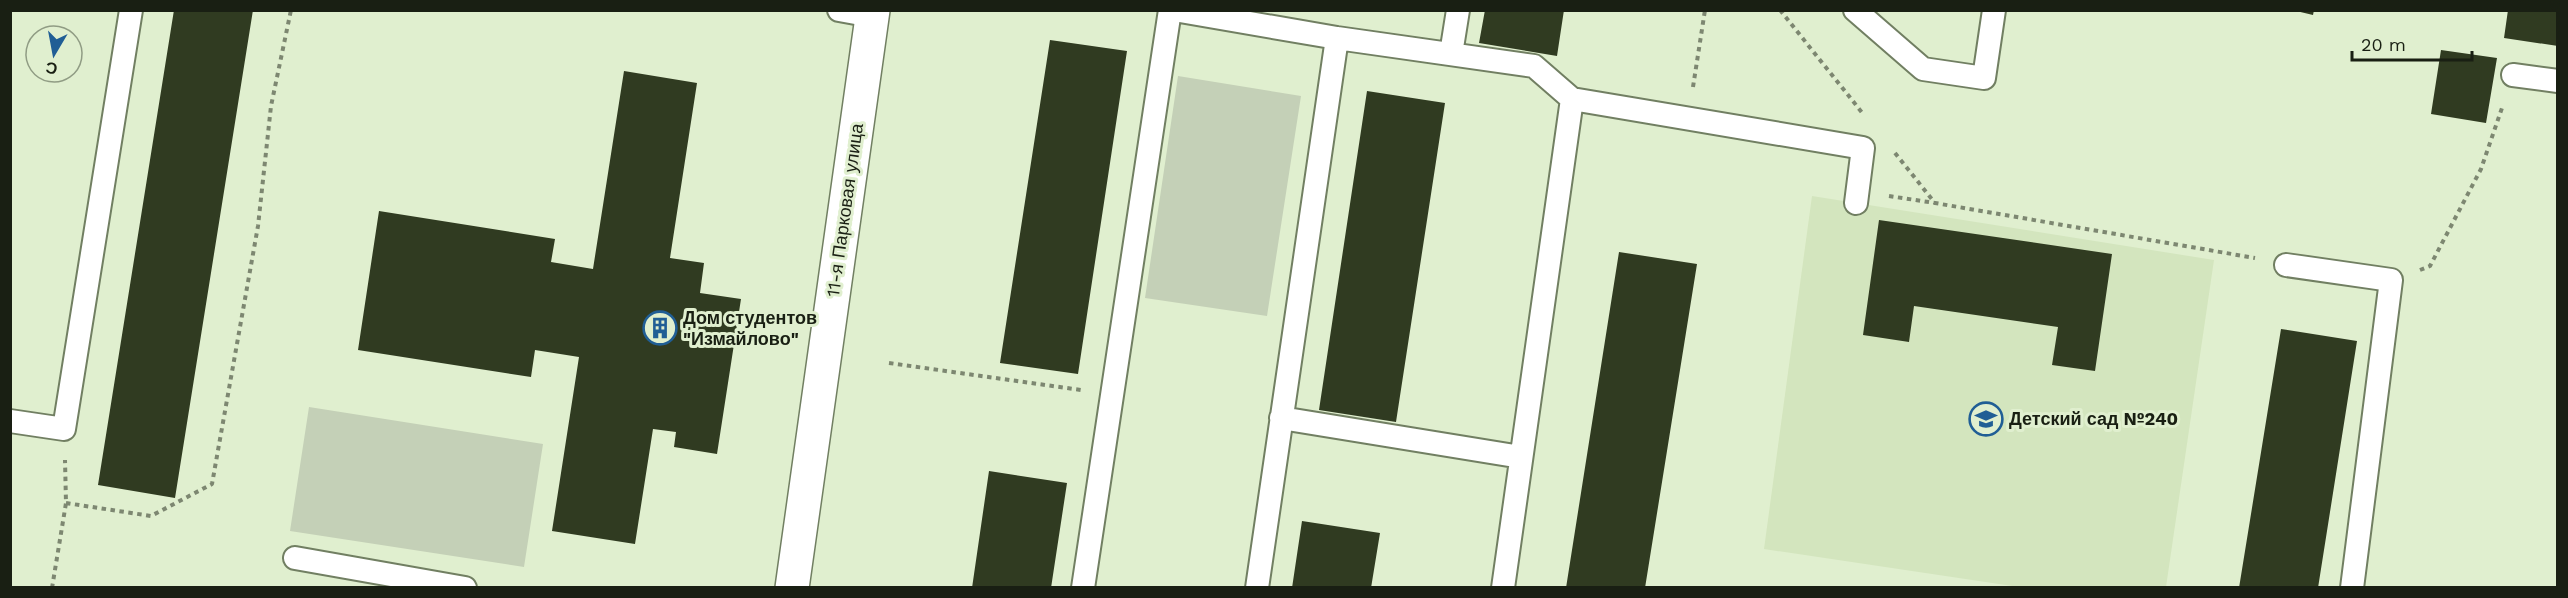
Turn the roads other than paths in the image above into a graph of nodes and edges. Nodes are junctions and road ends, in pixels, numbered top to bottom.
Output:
1 (131, 10) edge
2 (839, 10) edge
3 (1172, 10) edge
4 (1458, 10) edge
5 (1855, 10) edge
6 (1994, 10) edge
7 (872, 13) edge
8 (1337, 38) junction
9 (1451, 54) junction
10 (2513, 75) road end
11 (2558, 81) edge
12 (1572, 99) junction
13 (1857, 197) road end
14 (2286, 265) road end
15 (1281, 418) junction
16 (10, 422) edge
17 (1521, 457) junction
18 (295, 558) dead end
19 (465, 588) edge
20 (792, 588) edge
21 (1083, 588) edge
22 (1257, 588) edge
23 (1503, 588) edge
24 (2352, 588) edge

1 - 16 lane
2 - 7 lane
3 - 8 lane
3 - 21 lane
4 - 9 lane
5 - 6 lane
7 - 20 street, 11-я Парковая улица
8 - 9 lane
8 - 15 lane
9 - 12 lane
10 - 11 lane
12 - 13 lane
12 - 17 lane
14 - 24 lane
15 - 17 lane
15 - 22 lane
17 - 23 lane
18 - 19 lane

